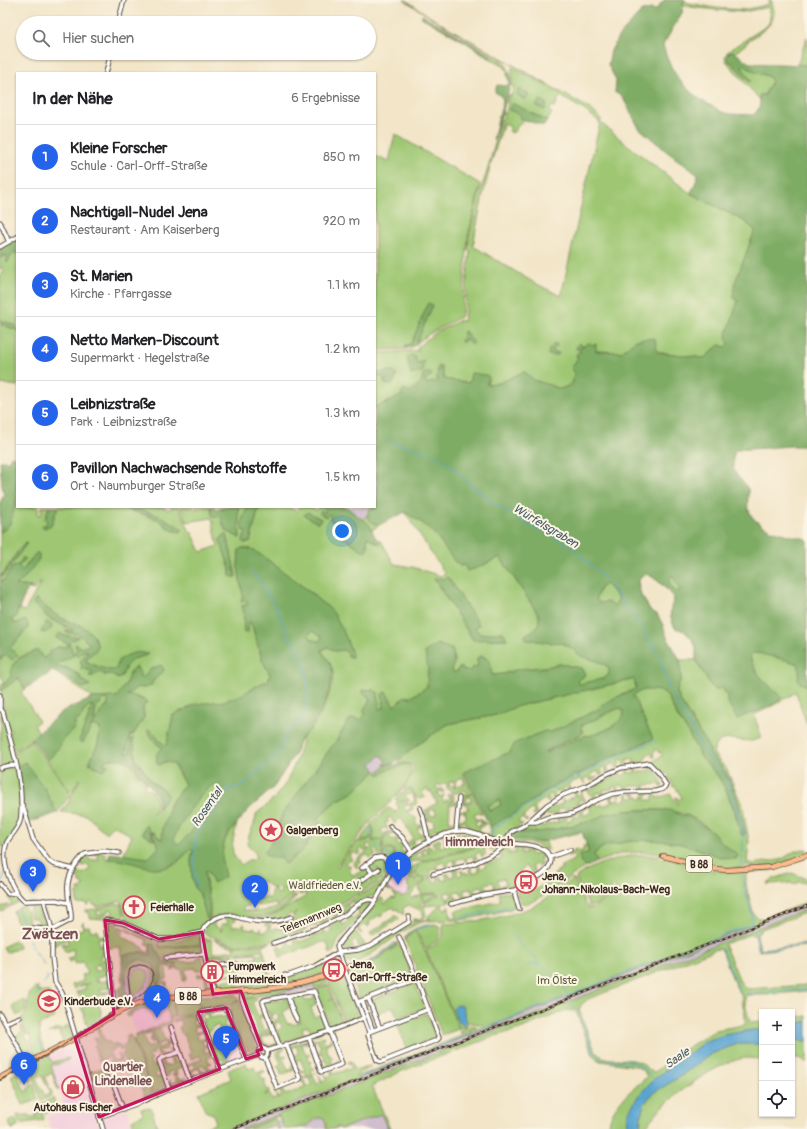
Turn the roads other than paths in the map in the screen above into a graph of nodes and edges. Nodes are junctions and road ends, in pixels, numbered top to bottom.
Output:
1 (124, 0) edge
2 (120, 16) edge
3 (109, 60) edge
4 (106, 72) edge
5 (0, 222) edge
6 (16, 238) edge
7 (9, 242) junction
8 (0, 247) edge
9 (0, 695) edge
10 (0, 708) edge
11 (16, 766) junction
12 (0, 768) edge
13 (459, 798) dead end
14 (21, 804) junction
15 (420, 808) dead end
16 (529, 822) junction
17 (390, 826) dead end
18 (456, 832) junction
19 (429, 842) junction
20 (504, 843) junction
21 (570, 850) dead end
22 (412, 852) junction
23 (119, 853) dead end
24 (807, 855) edge
25 (663, 856) dead end
26 (550, 857) junction
27 (366, 864) junction
28 (362, 868) dead end
29 (73, 869) junction
30 (379, 869) dead end
31 (393, 870) junction
32 (372, 873) junction
33 (433, 874) dead end
34 (362, 880) dead end
35 (0, 884) edge
36 (515, 890) junction
37 (16, 892) junction
38 (44, 900) junction
39 (375, 901) junction
40 (69, 903) junction
41 (451, 904) dead end
42 (519, 909) dead end
43 (409, 917) dead end
44 (291, 918) dead end
45 (33, 928) dead end
46 (52, 930) junction
47 (202, 932) junction
48 (399, 937) dead end
49 (273, 943) dead end
50 (339, 952) junction
51 (204, 954) junction
52 (166, 958) dead end
53 (236, 964) dead end
54 (352, 966) dead end
55 (344, 969) junction
56 (208, 970) junction
57 (285, 975) dead end
58 (417, 979) junction
59 (241, 991) junction
60 (214, 994) junction
61 (288, 997) junction
62 (358, 1002) junction
63 (428, 1010) junction
64 (374, 1013) junction
65 (0, 1014) edge
66 (115, 1014) junction
67 (366, 1015) junction
68 (20, 1017) dead end
69 (297, 1020) dead end
70 (5, 1024) junction
71 (379, 1026) dead end
72 (171, 1027) dead end
73 (372, 1028) dead end
74 (329, 1031) junction
75 (369, 1032) junction
76 (76, 1038) junction
77 (309, 1038) junction
78 (286, 1044) junction
79 (280, 1047) junction
80 (262, 1049) junction
81 (267, 1051) junction
82 (180, 1052) junction
83 (258, 1055) junction
84 (265, 1058) junction
85 (246, 1059) junction
86 (27, 1063) junction
87 (108, 1069) dead end
88 (220, 1069) junction
89 (0, 1078) edge
90 (190, 1081) junction
91 (169, 1089) junction
92 (122, 1109) junction
93 (99, 1117) junction
94 (103, 1129) edge

1 - 2 street
3 - 4 street
5 - 7 street
6 - 7 street
7 - 8 street
9 - 10 street
10 - 11 street
11 - 12 street
11 - 14 street
13 - 18 street
14 - 29 street
14 - 37 street
15 - 19 street
16 - 16 street
16 - 20 street
17 - 22 street
18 - 19 street
18 - 20 street
19 - 22 street
20 - 26 street
20 - 33 street
21 - 26 street
22 - 31 street
23 - 29 street
24 - 25 main road, B 88
26 - 36 street
27 - 28 street
27 - 31 street
27 - 32 street
29 - 40 street
30 - 32 street
31 - 39 street
32 - 34 street
35 - 37 street
36 - 41 street
36 - 42 street
37 - 38 street
38 - 40 street
38 - 46 street
39 - 49 street, Telemannweg
39 - 50 street
40 - 46 street
43 - 50 street
44 - 47 street
45 - 46 street
46 - 76 street
47 - 51 street
47 - 66 street
48 - 58 street
50 - 55 street
50 - 57 street
51 - 52 street
51 - 56 street
53 - 56 street
54 - 55 main road, B 88
55 - 59 main road, B 88
55 - 62 street
56 - 60 street
62 -> 58 street
58 - 63 street
59 - 60 main road, B 88
59 - 80 street
60 - 66 main road, B 88
61 - 69 street
61 - 74 street
61 - 79 street
62 - 67 street
63 - 75 street
63 - 75 street
64 - 67 street
64 - 67 street
64 - 71 street
65 - 70 street
66 - 76 main road, B 88
67 - 73 street
67 - 74 street
67 - 75 street
68 - 70 street
70 - 86 street
72 - 82 street
74 - 77 street
74 - 77 street
76 - 86 main road, B 88
76 - 93 street
77 - 78 street
78 - 79 street
78 - 84 street
79 - 81 street
80 - 81 street
80 - 83 street
81 - 84 street
82 - 90 street
82 - 91 street
83 - 84 street
83 - 85 street
85 - 88 street
85 - 88 street
86 - 89 main road, B 88
87 - 92 street
88 - 90 street
90 - 91 street
91 - 92 street
92 - 93 street
93 - 94 street

